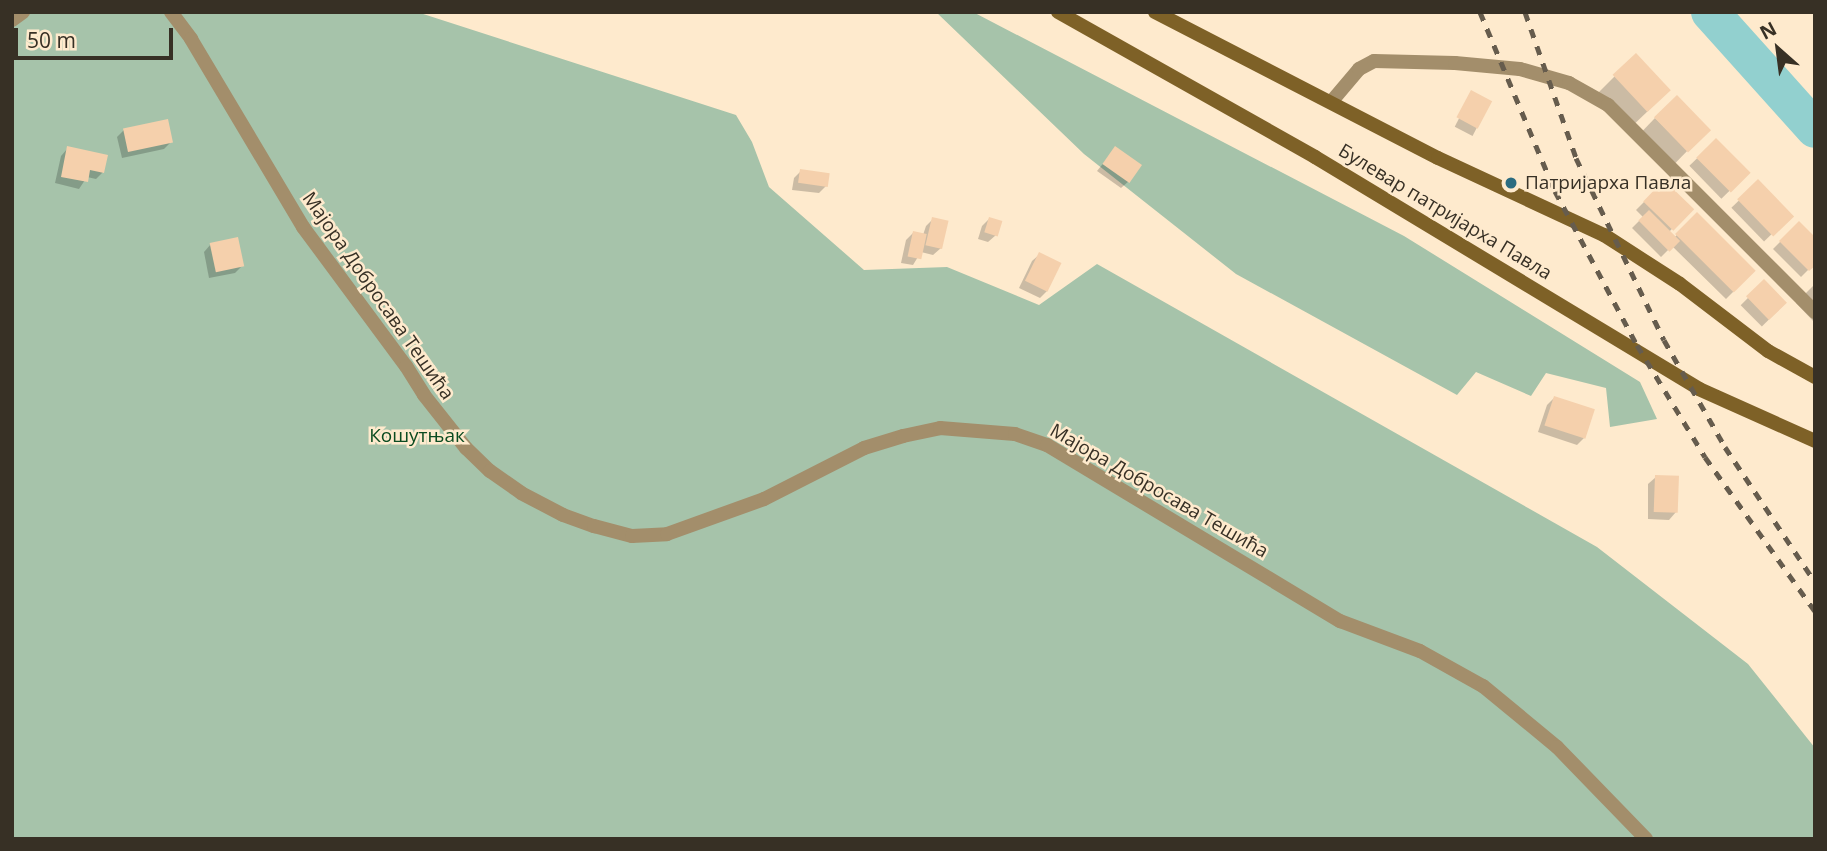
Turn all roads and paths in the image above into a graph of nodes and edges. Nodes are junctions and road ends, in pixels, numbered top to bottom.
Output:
1 (23, 12) edge
2 (172, 12) edge
3 (1058, 12) edge
4 (1155, 12) edge
5 (12, 20) edge
6 (1332, 101) junction
7 (1815, 312) edge
8 (1815, 377) edge
9 (1815, 441) edge
10 (1646, 839) edge

1 - 5 street
2 - 10 street, Мајора Добросава Тешића
3 - 9 main road, Булевар патријарха Павла
4 - 6 main road, Булевар патријарха Павла
6 - 7 street
6 - 8 main road, Булевар патријарха Павла

